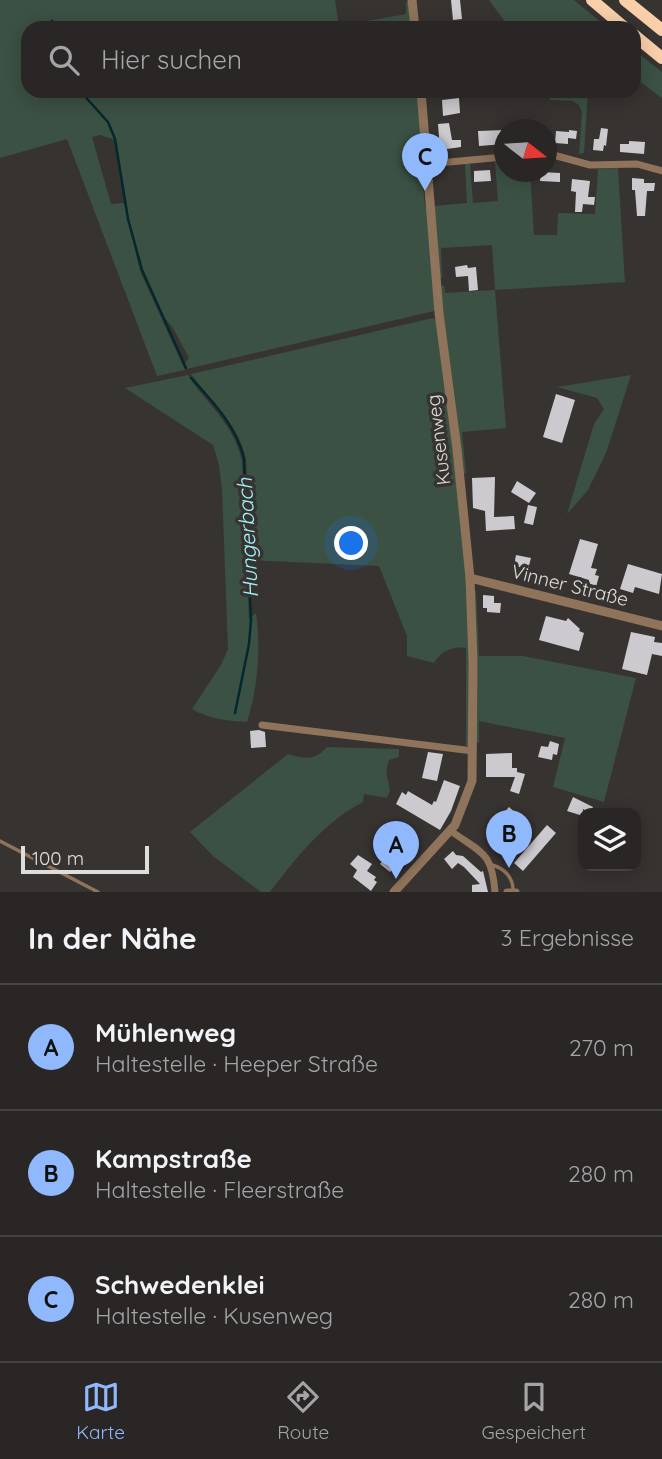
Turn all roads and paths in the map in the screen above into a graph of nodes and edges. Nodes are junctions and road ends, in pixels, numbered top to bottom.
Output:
1 (412, 0) edge
2 (592, 0) edge
3 (625, 0) edge
4 (414, 21) edge
5 (617, 21) edge
6 (662, 30) edge
7 (641, 41) edge
8 (662, 58) edge
9 (422, 98) edge
10 (557, 156) edge
11 (494, 158) edge
12 (427, 164) junction
13 (662, 171) edge
14 (470, 578) junction
15 (662, 626) edge
16 (262, 725) dead end
17 (473, 751) junction
18 (451, 831) junction
19 (0, 841) edge
20 (492, 865) junction
21 (98, 892) edge
22 (394, 892) edge
23 (495, 892) edge
24 (507, 892) edge
25 (514, 892) edge

1 - 4 street
2 - 5 highway
3 - 6 highway
7 - 8 highway
9 - 12 street, Kusenweg
10 - 13 street
11 - 12 street
12 - 14 street, Kusenweg
14 - 15 street, Vinner Straße
14 - 17 street, Kusenweg
16 - 17 street
17 - 18 street, Kusenweg
18 - 20 street
18 - 22 street
19 - 21 lane
20 - 23 street
20 - 25 lane
24 - 25 street

